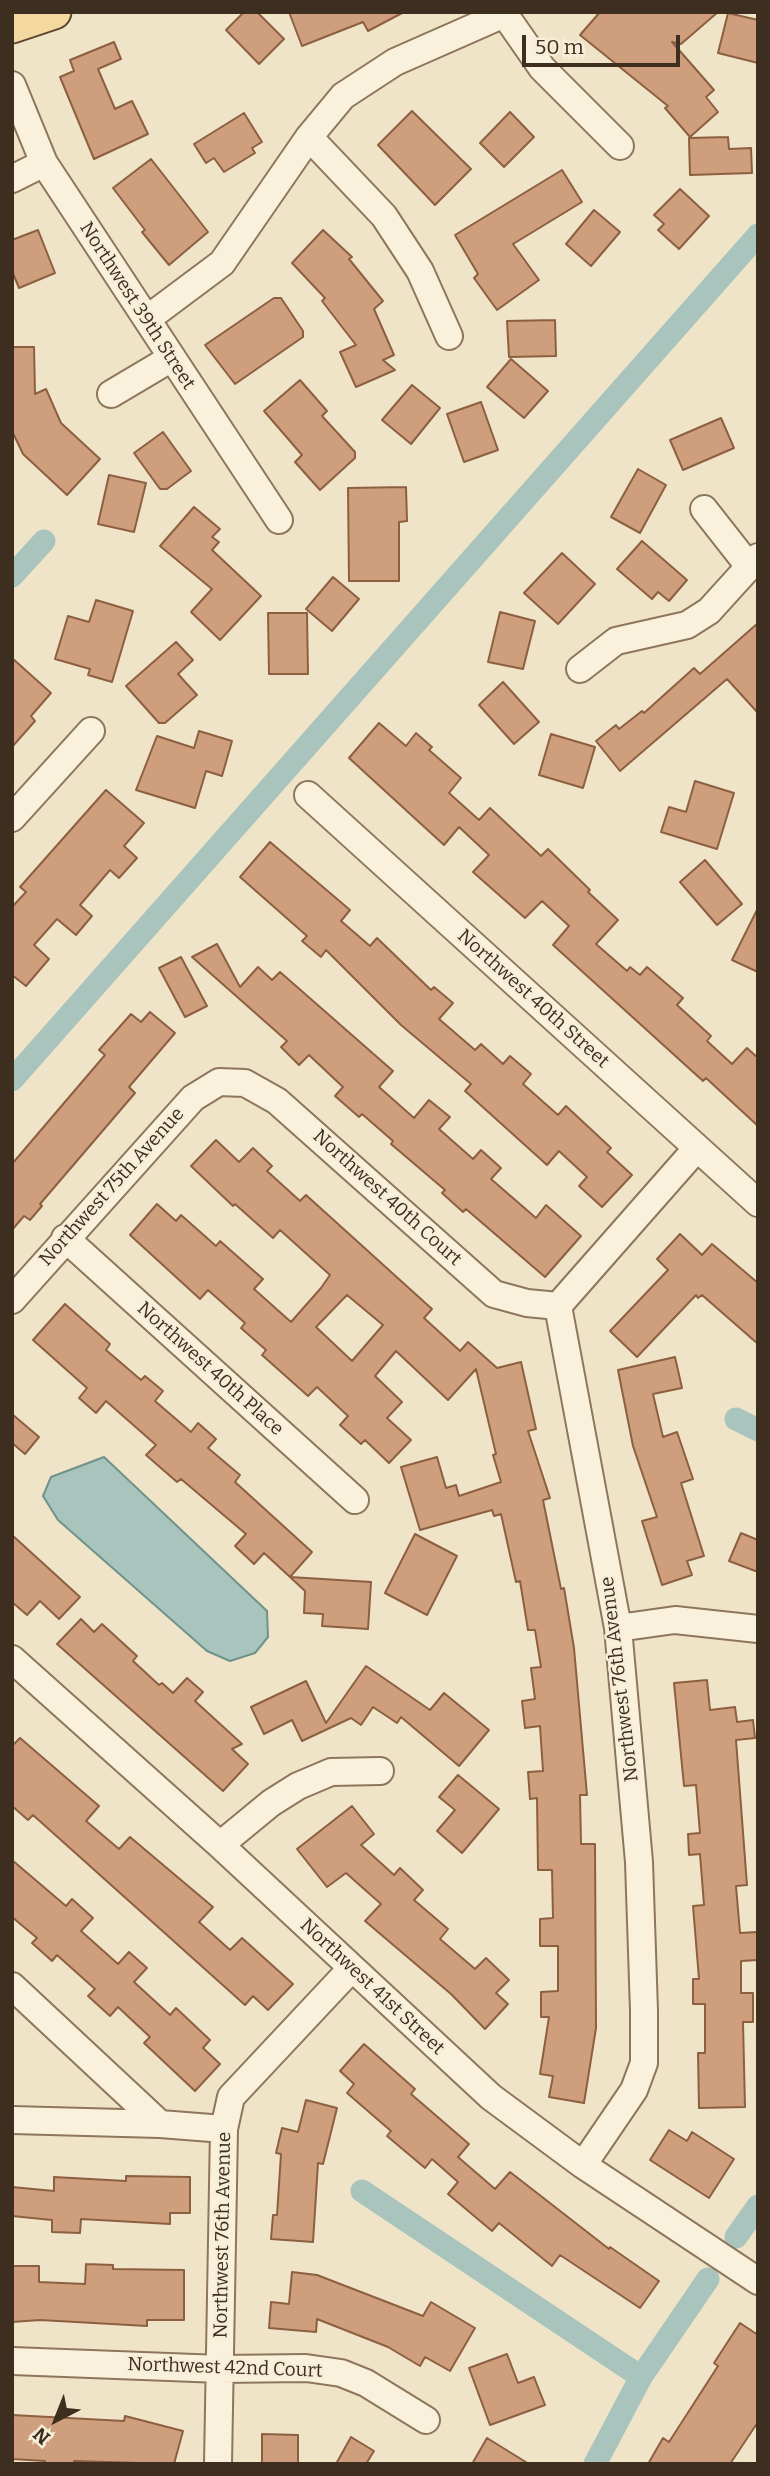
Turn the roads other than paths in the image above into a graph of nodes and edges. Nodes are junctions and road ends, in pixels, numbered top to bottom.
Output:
1 (54, 12) edge
2 (504, 13) edge
3 (12, 26) edge
4 (12, 85) edge
5 (309, 137) junction
6 (620, 145) dead end
7 (44, 163) junction
8 (12, 179) edge
9 (147, 319) junction
10 (449, 336) dead end
11 (170, 359) junction
12 (111, 394) dead end
13 (704, 509) dead end
14 (279, 520) dead end
15 (753, 561) edge
16 (580, 668) dead end
17 (91, 731) dead end
18 (308, 795) dead end
19 (12, 818) edge
20 (219, 1082) joint
21 (696, 1148) junction
22 (758, 1203) edge
23 (65, 1238) junction
24 (12, 1300) edge
25 (558, 1307) junction
26 (355, 1500) dead end
27 (618, 1628) junction
28 (758, 1629) edge
29 (12, 1659) edge
30 (380, 1771) dead end
31 (220, 1845) junction
32 (351, 1969) junction
33 (12, 1986) edge
34 (12, 2120) edge
35 (160, 2124) junction
36 (223, 2129) junction
37 (583, 2165) junction
38 (758, 2281) edge
39 (12, 2361) edge
40 (221, 2369) junction
41 (426, 2420) dead end
42 (218, 2464) edge

1 - 3 main road
2 - 5 street
2 - 6 street
4 - 7 street, Northwest 39th Street
5 - 9 street
5 - 10 street
7 - 8 street
7 - 9 street, Northwest 39th Street
9 - 11 street, Northwest 39th Street
11 - 12 street
11 - 14 street, Northwest 39th Street
13 - 15 street
15 - 16 street
17 - 19 street
18 - 21 street, Northwest 40th Street
20 - 23 street, Northwest 75th Avenue
20 - 25 street, Northwest 40th Court
21 - 22 street, Northwest 40th Street
21 - 25 street
23 - 24 street, Northwest 75th Avenue
23 - 26 street, Northwest 40th Place
25 - 27 street, Northwest 76th Avenue
27 - 28 street
27 - 37 street, Northwest 76th Avenue
29 - 31 street, Northwest 41st Street
30 - 31 street
31 - 32 street, Northwest 41st Street
32 - 36 street, Northwest 76th Avenue
32 - 37 street, Northwest 41st Street
33 - 35 street
34 - 35 street
35 - 36 street
36 - 40 street, Northwest 76th Avenue
37 - 38 street, Northwest 41st Street
39 - 40 street, Northwest 42nd Court
40 - 41 street, Northwest 42nd Court
40 - 42 street, Northwest 76th Avenue

